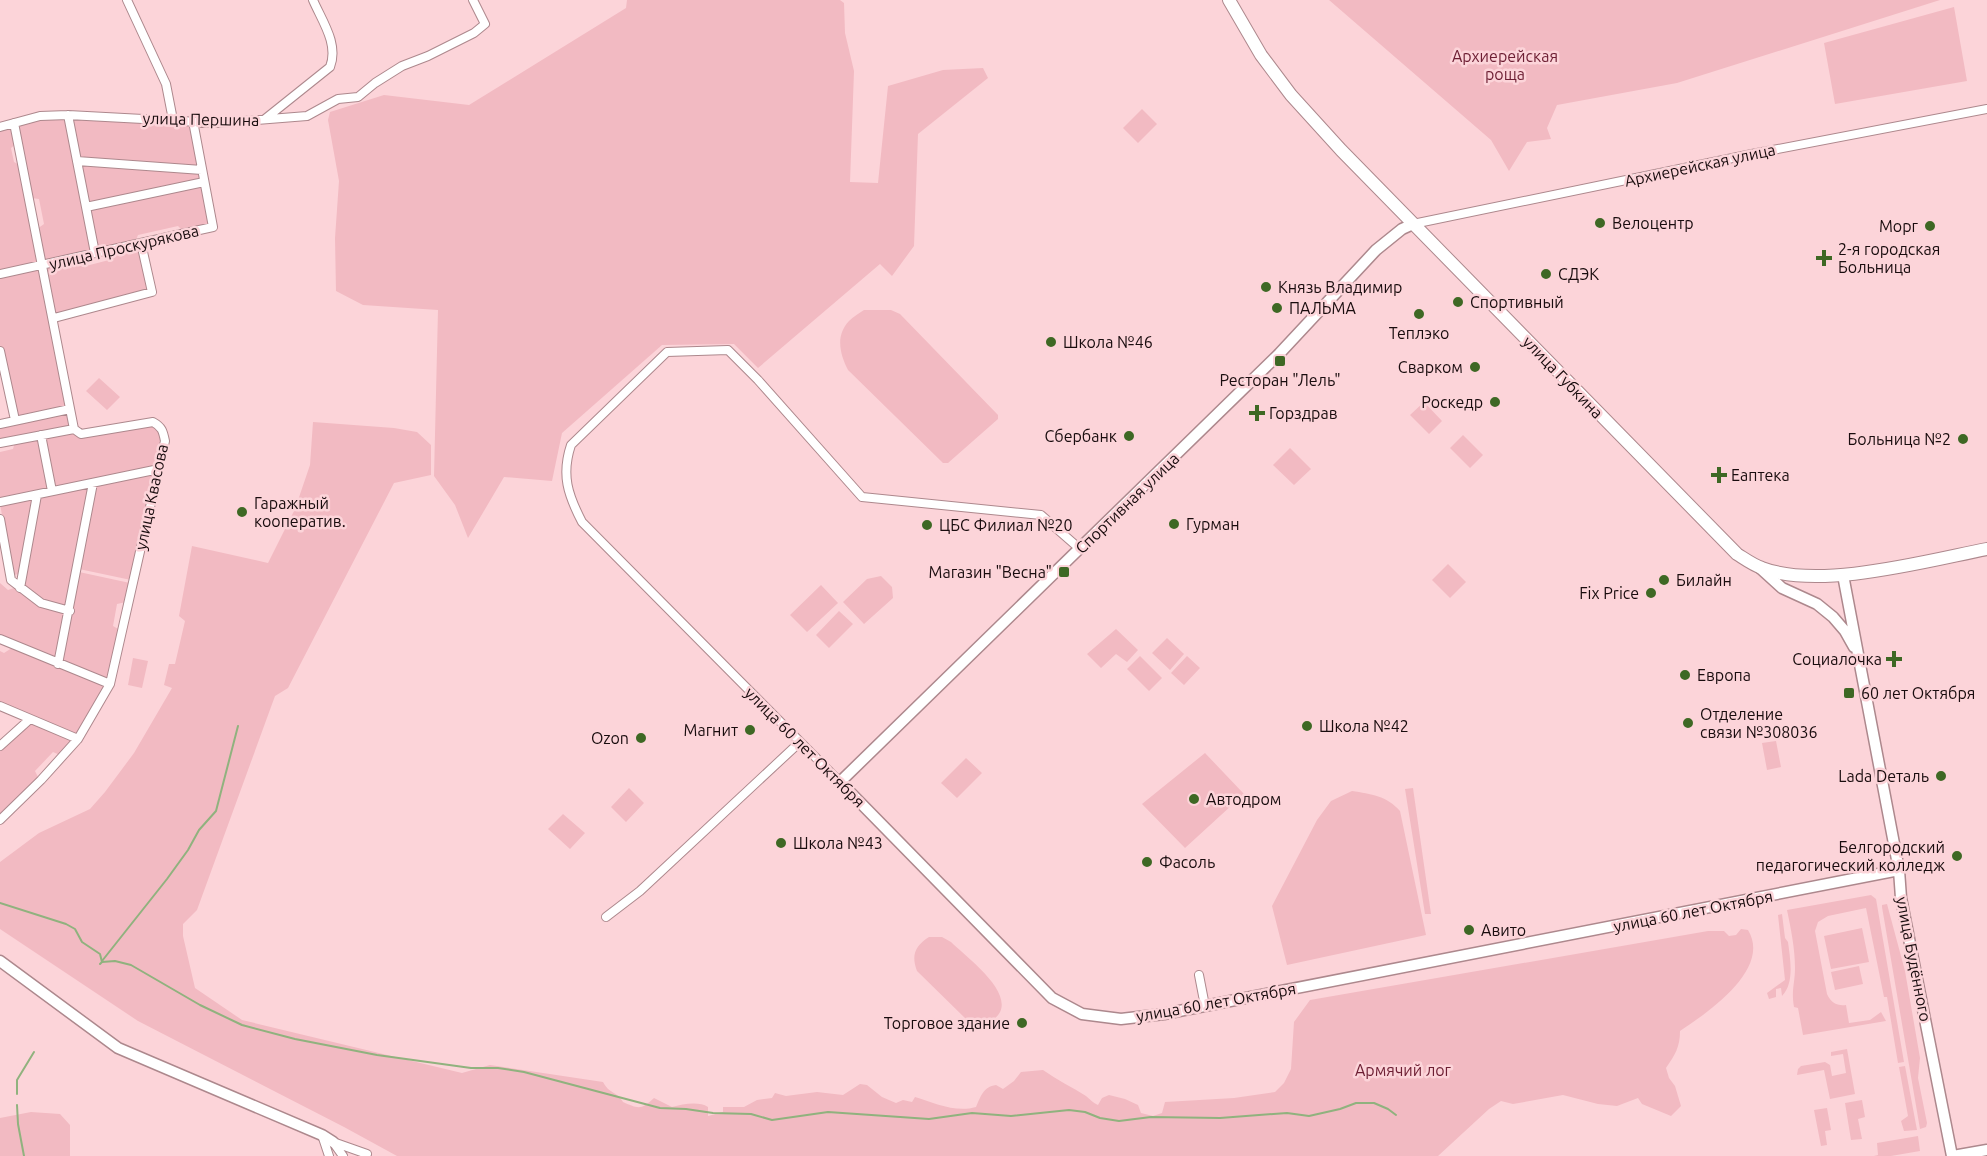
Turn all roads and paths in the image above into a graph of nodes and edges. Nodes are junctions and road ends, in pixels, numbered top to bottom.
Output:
1 (127, 0) edge
2 (313, 0) edge
3 (474, 0) edge
4 (1229, 0) edge
5 (1987, 110) edge
6 (68, 115) junction
7 (173, 120) junction
8 (264, 120) junction
9 (193, 122) junction
10 (14, 123) junction
11 (0, 127) edge
12 (77, 161) junction
13 (202, 170) junction
14 (204, 182) junction
15 (86, 207) junction
16 (1413, 224) junction
17 (141, 243) junction
18 (95, 253) junction
19 (43, 265) junction
20 (0, 274) edge
21 (54, 318) junction
22 (0, 351) edge
23 (2, 366) edge
24 (70, 409) junction
25 (15, 420) junction
26 (0, 423) edge
27 (74, 429) junction
28 (41, 435) junction
29 (0, 443) edge
30 (159, 469) junction
31 (93, 483) junction
32 (51, 491) junction
33 (37, 495) junction
34 (0, 502) edge
35 (0, 519) edge
36 (1080, 549) junction
37 (1987, 549) edge
38 (1761, 568) junction
39 (1843, 575) junction
40 (20, 588) junction
41 (70, 611) junction
42 (0, 639) edge
43 (1858, 655) junction
44 (58, 664) junction
45 (110, 684) junction
46 (0, 706) edge
47 (30, 719) junction
48 (78, 739) junction
49 (800, 742) junction
50 (0, 746) edge
51 (840, 782) junction
52 (0, 820) edge
53 (1899, 870) junction
54 (606, 917) dead end
55 (0, 960) edge
56 (1199, 975) dead end
57 (1205, 1006) junction
58 (322, 1135) junction
59 (333, 1142) junction
60 (1987, 1149) edge
61 (366, 1155) edge
62 (329, 1156) edge
63 (343, 1156) edge
64 (1952, 1156) edge

1 - 7 street
2 - 8 street
3 - 8 street, улица Першина
4 - 16 main road, улица Губкина
5 - 16 street, Архиерейская улица
6 - 7 street, улица Першина
6 - 10 street, улица Першина
6 - 12 street
7 - 9 street, улица Першина
8 - 9 street, улица Першина
9 - 13 street, улица Проскурякова
10 - 11 street, улица Першина
10 - 19 street
12 - 13 street
12 - 15 street
13 - 14 street, улица Проскурякова
14 - 15 street
14 - 17 street, улица Проскурякова
15 - 18 street
16 - 36 street, Спортивная улица
16 - 38 main road, улица Губкина
17 - 18 street, улица Проскурякова
17 - 21 street
18 - 19 street, улица Проскурякова
19 - 20 street, улица Проскурякова
19 - 21 street
21 - 24 street
22 - 23 street
23 - 25 street
24 - 25 street
24 - 27 street
25 - 26 street
27 - 28 street
27 - 30 street, улица Квасова
28 - 29 street
28 - 32 street
30 - 31 street
30 - 45 street, улица Квасова
31 - 32 street
31 - 41 street
32 - 33 street
33 - 34 street
33 - 40 street
35 - 40 street
36 - 49 street, улица 60 лет Октября
36 - 51 street, Спортивная улица
37 - 39 main road, улица Губкина
38 - 39 main road, улица Губкина
38 - 43 street, улица Будённого
39 - 43 street, улица Будённого
40 - 41 street
41 - 44 street
42 - 44 street
43 - 53 street, улица Будённого
44 - 45 street
45 - 48 street, улица Квасова
46 - 47 street
47 - 48 street
47 - 50 street
48 - 52 street, улица Квасова
49 - 51 street, улица 60 лет Октября
49 - 54 street
51 - 57 street, улица 60 лет Октября
53 - 57 street, улица 60 лет Октября
53 - 64 street, улица Будённого
55 - 58 street
56 - 57 street
58 - 59 street
58 - 62 street
59 - 61 street
59 - 63 street
60 - 64 street

